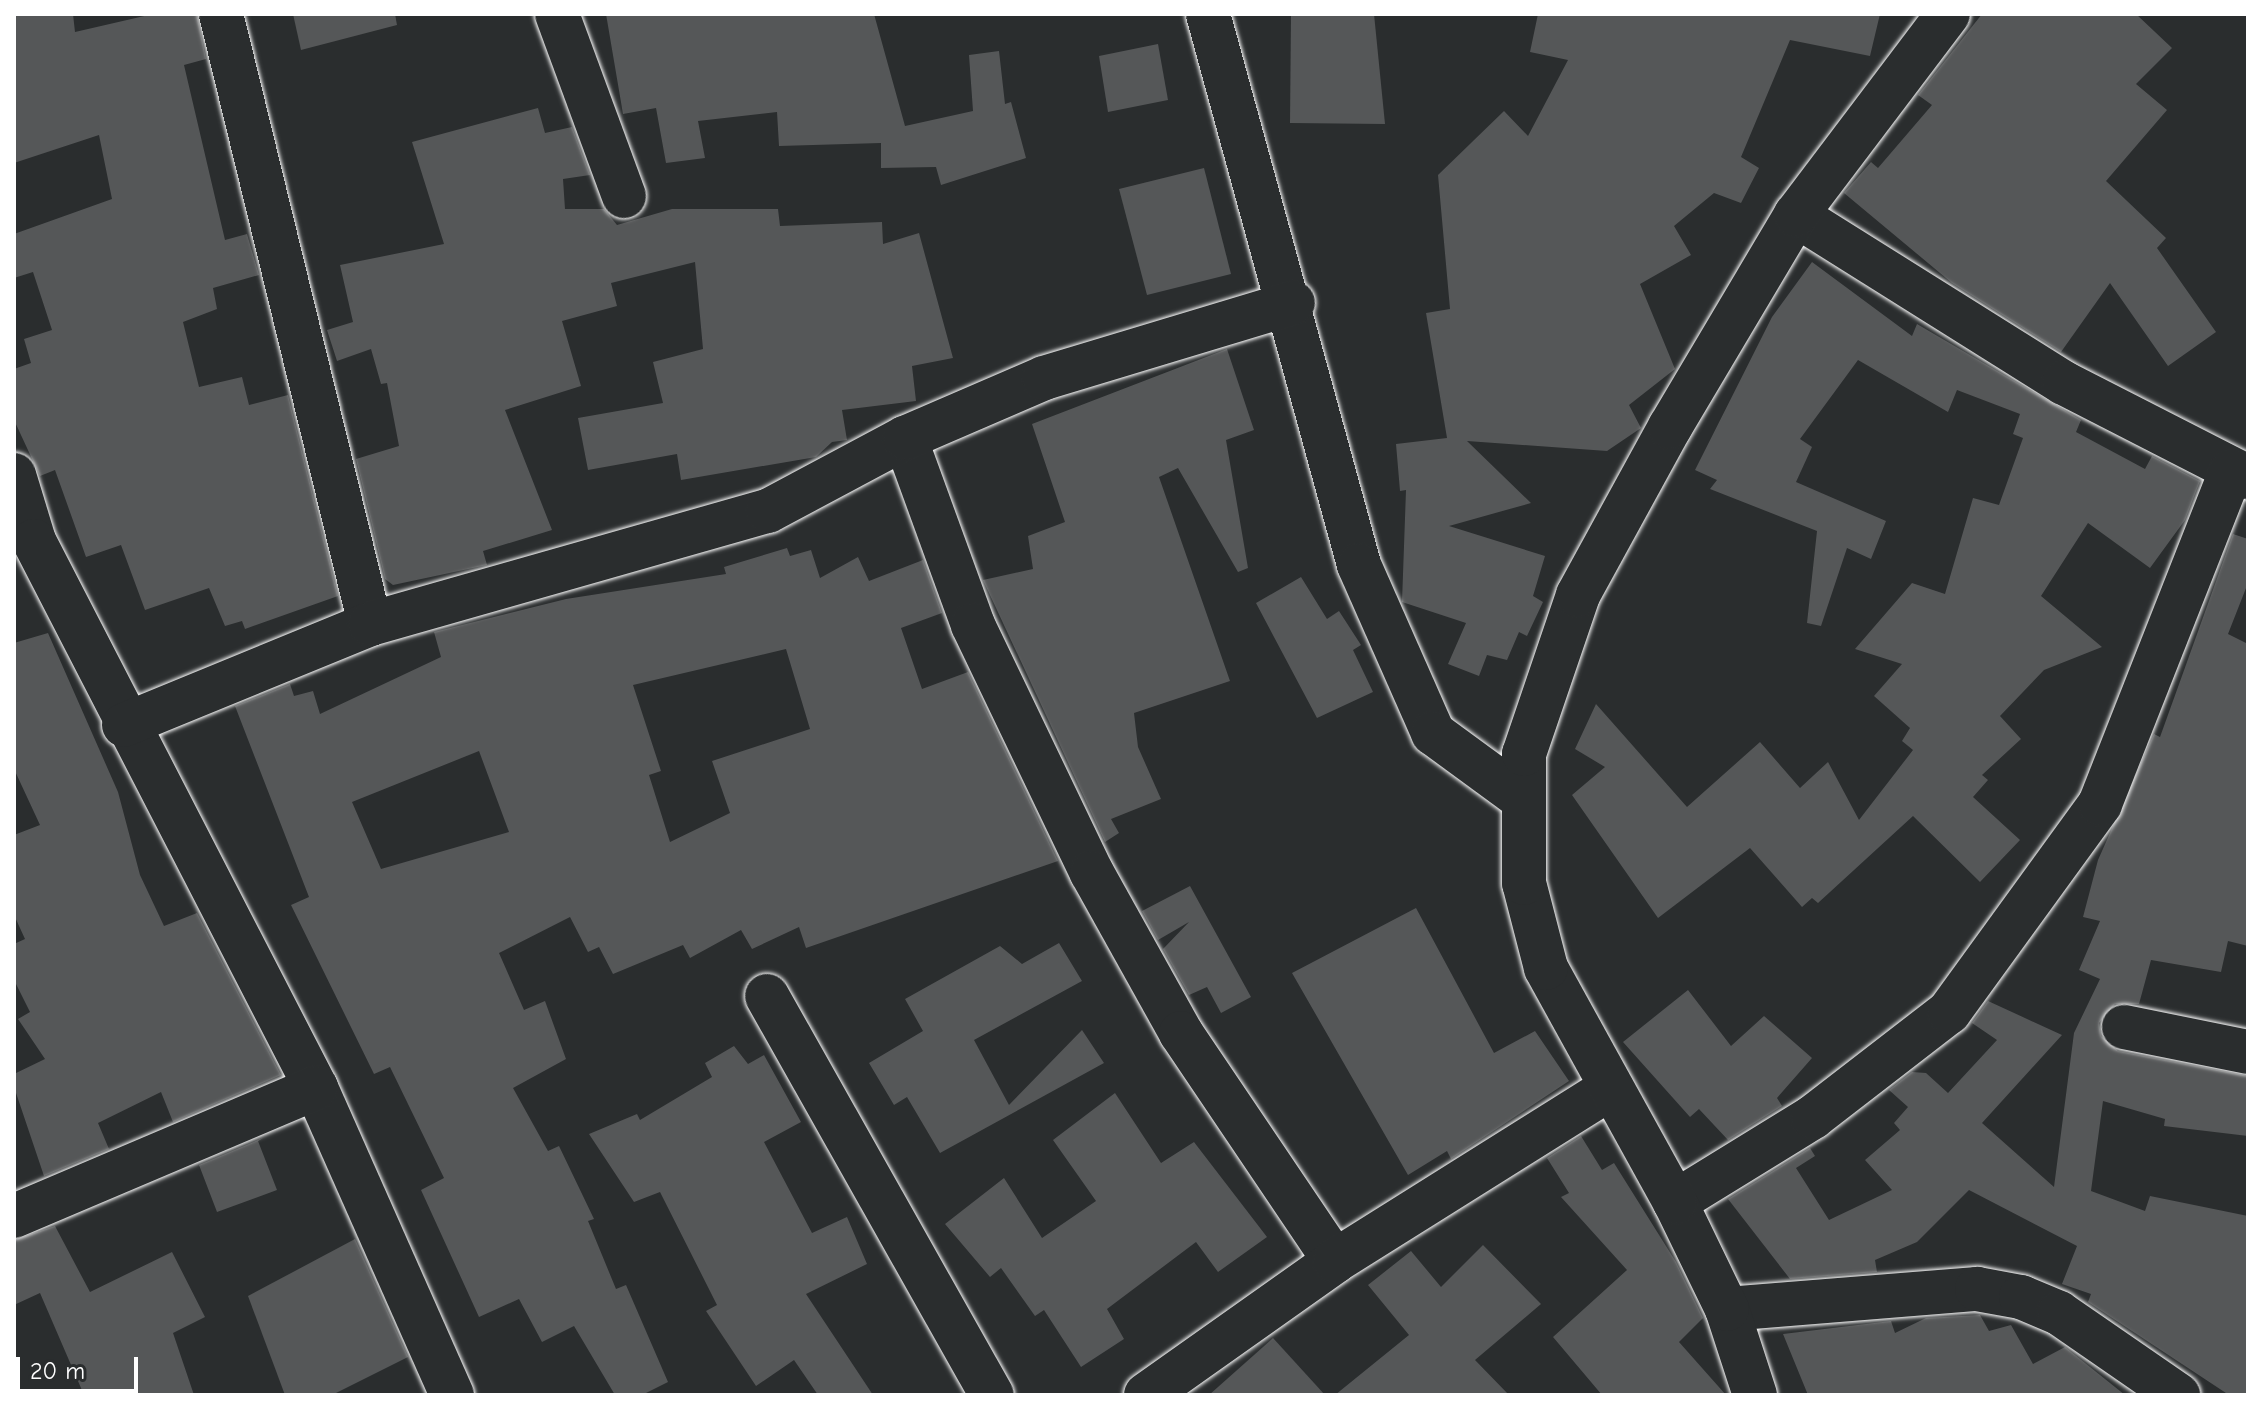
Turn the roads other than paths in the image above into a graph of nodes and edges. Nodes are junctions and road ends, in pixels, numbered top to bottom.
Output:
1 (221, 14) edge
2 (557, 14) edge
3 (1208, 14) edge
4 (1948, 14) edge
5 (624, 196) dead end
6 (1796, 215) junction
7 (1293, 303) junction
8 (905, 438) junction
9 (2239, 474) edge
10 (14, 475) edge
11 (370, 624) junction
12 (124, 725) junction
13 (1519, 796) junction
14 (767, 996) dead end
15 (2124, 1027) dead end
16 (2248, 1052) edge
17 (316, 1088) junction
18 (1608, 1090) junction
19 (1675, 1202) junction
20 (14, 1216) edge
21 (1335, 1261) junction
22 (1727, 1309) junction
23 (441, 1391) edge
24 (992, 1395) edge
25 (1146, 1395) edge
26 (1755, 1395) edge
27 (2178, 1395) edge

1 - 11 street
2 - 5 street
3 - 7 street
4 - 6 street
6 - 9 street
6 - 13 street
7 - 8 street
7 - 13 street
8 - 11 street
8 - 21 street
9 - 19 street
10 - 12 street
11 - 12 street
12 - 17 street
13 - 18 street
14 - 24 street
15 - 16 street
17 - 20 street
17 - 23 street
18 - 19 street
18 - 21 street
19 - 22 street
21 - 25 street
22 - 26 street
22 - 27 street

